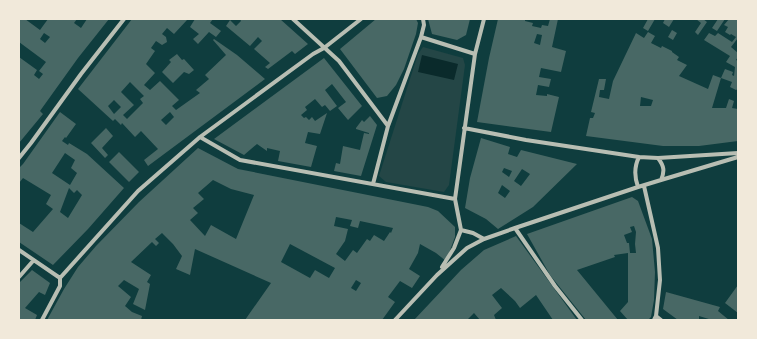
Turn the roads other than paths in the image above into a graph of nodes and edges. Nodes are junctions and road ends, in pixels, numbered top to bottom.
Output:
1 (124, 19) edge
2 (293, 19) edge
3 (361, 19) edge
4 (423, 19) edge
5 (484, 19) edge
6 (421, 37) junction
7 (324, 48) junction
8 (475, 54) junction
9 (388, 126) junction
10 (464, 128) junction
11 (200, 137) junction
12 (738, 153) edge
13 (639, 157) junction
14 (738, 157) edge
15 (19, 158) edge
16 (658, 158) junction
17 (661, 180) junction
18 (373, 184) junction
19 (644, 186) junction
20 (638, 187) junction
21 (455, 199) junction
22 (515, 228) junction
23 (461, 230) junction
24 (484, 239) junction
25 (19, 250) edge
26 (33, 261) junction
27 (436, 275) junction
28 (19, 277) edge
29 (60, 278) junction
30 (655, 318) edge
31 (42, 320) edge
32 (395, 320) edge
33 (582, 320) edge
34 (661, 320) edge

1 - 15 street
2 - 7 street
3 - 7 street
4 - 6 street
5 - 8 street
6 - 8 street
6 - 9 street
7 - 9 street
7 - 11 street
8 - 10 street
9 - 18 street
10 - 13 street
10 - 21 street
11 - 18 street
11 - 29 street
12 - 16 street
13 - 16 street
13 - 20 street
14 - 17 street
16 - 17 street
17 - 19 street
18 - 21 street
19 - 20 street
19 - 30 street
20 - 22 street
21 - 23 street
22 - 24 street
22 - 33 street
23 - 24 street
23 - 27 street
24 - 27 street
25 - 26 street
26 - 28 street
26 - 29 street
27 - 32 street
29 - 31 street
30 - 34 street

